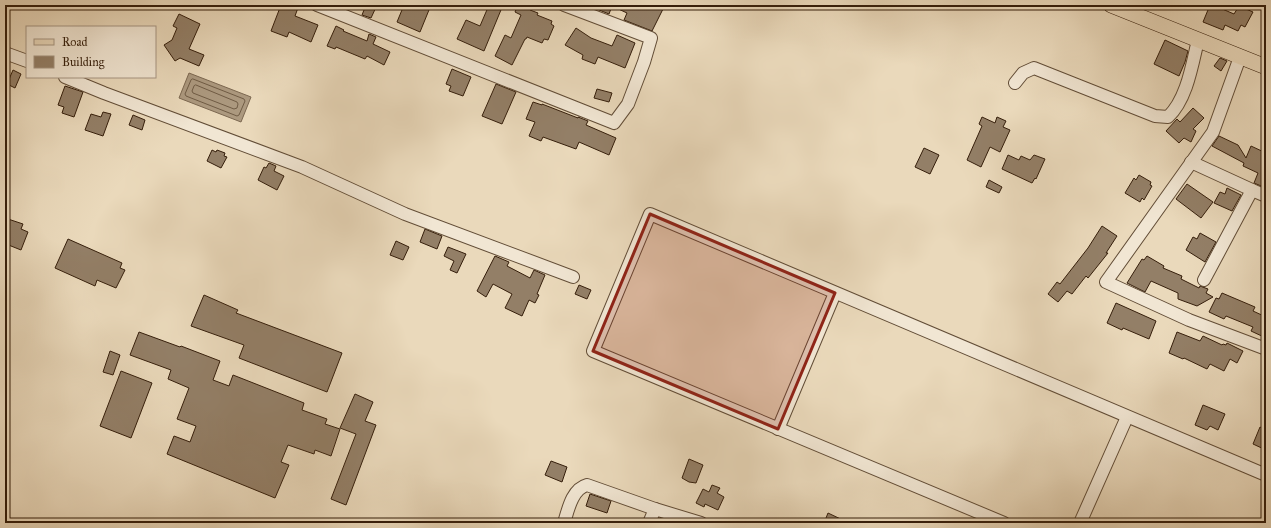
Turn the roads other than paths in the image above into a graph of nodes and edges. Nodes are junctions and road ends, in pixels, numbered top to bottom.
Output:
1 (317, 5) edge
2 (564, 5) edge
3 (1111, 5) edge
4 (1198, 40) junction
5 (5, 53) edge
6 (1240, 57) junction
7 (26, 61) edge
8 (1266, 67) edge
9 (67, 78) edge
10 (1015, 83) dead end
11 (1191, 162) junction
12 (1252, 190) junction
13 (1266, 196) edge
14 (573, 277) dead end
15 (1204, 280) dead end
16 (835, 293) junction
17 (1243, 339) dead end
18 (1266, 349) edge
19 (1127, 417) junction
20 (778, 429) junction
21 (1266, 476) edge
22 (655, 509) junction
23 (564, 523) edge
24 (649, 523) edge
25 (701, 523) edge
26 (1004, 523) edge
27 (1080, 523) edge

1 - 2 street
3 - 4 main road
4 - 6 main road
4 - 10 street
5 - 7 street
6 - 8 main road
6 - 11 street
9 - 14 street
11 - 12 street
11 - 18 street
12 - 13 street
12 - 15 street
16 - 19 street
16 - 20 street
16 - 20 street
17 - 18 street
19 - 21 street
19 - 27 street
20 - 26 street
22 - 23 street
22 - 24 street
22 - 25 street

